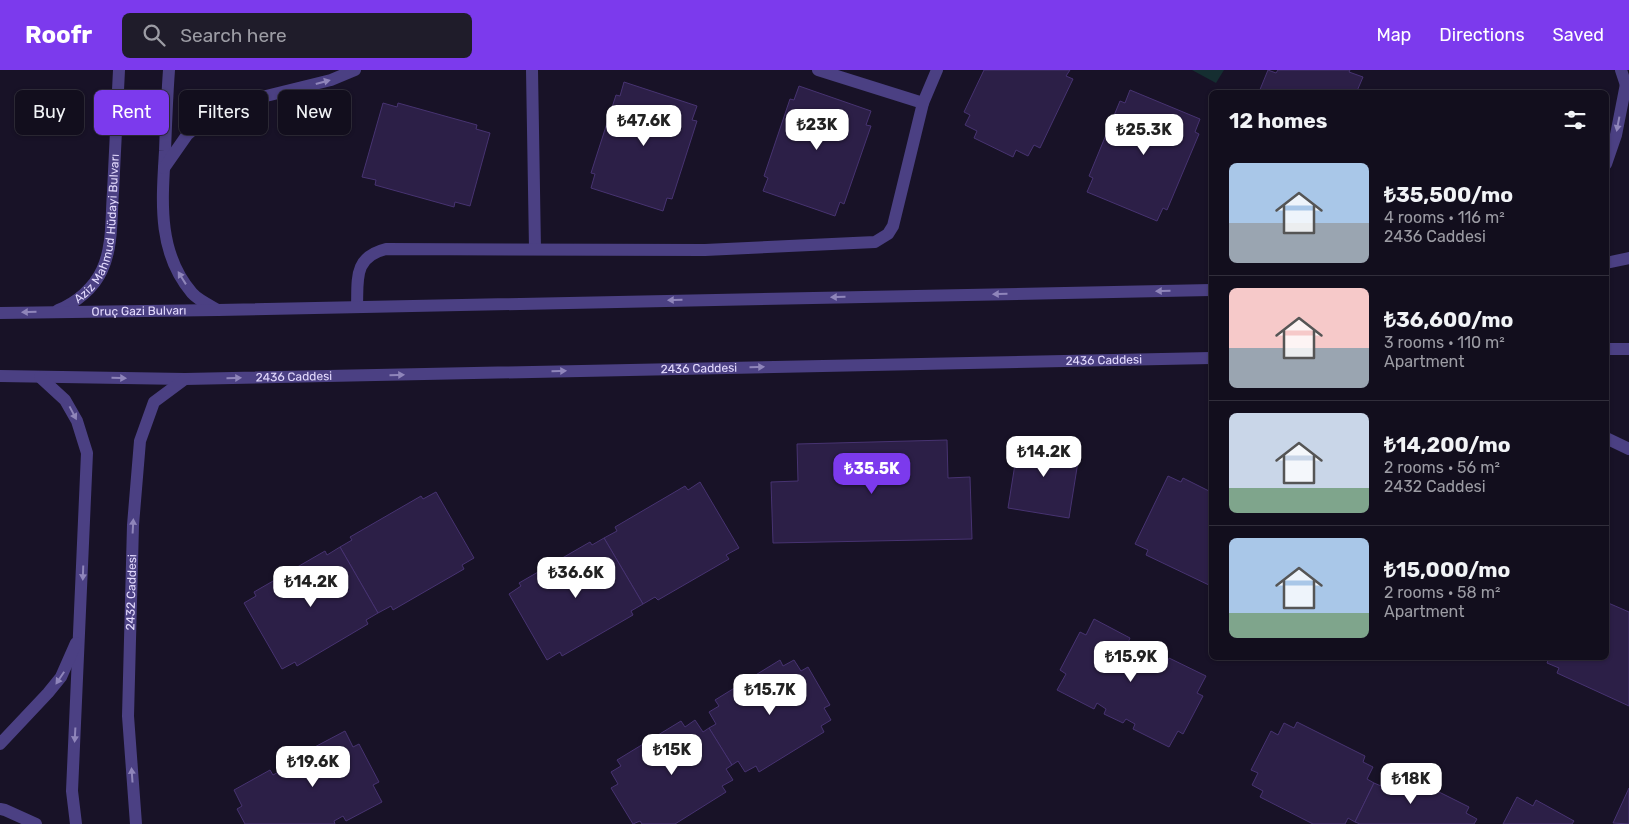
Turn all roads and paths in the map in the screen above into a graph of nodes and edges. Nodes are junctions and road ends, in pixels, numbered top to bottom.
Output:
1 (119, 70) edge
2 (169, 70) edge
3 (355, 70) edge
4 (532, 70) edge
5 (818, 70) edge
6 (937, 70) edge
7 (1621, 70) edge
8 (1628, 89) edge
9 (923, 103) junction
10 (1609, 155) edge
11 (164, 168) junction
12 (535, 249) junction
13 (1629, 258) edge
14 (1609, 262) edge
15 (1209, 290) edge
16 (356, 307) junction
17 (218, 310) junction
18 (54, 312) junction
19 (0, 313) edge
20 (1609, 349) edge
21 (1629, 349) edge
22 (1209, 358) edge
23 (0, 376) edge
24 (40, 377) junction
25 (185, 379) junction
26 (1609, 439) edge
27 (1629, 449) edge
28 (80, 634) junction
29 (0, 744) edge
30 (0, 809) edge
31 (36, 824) edge
32 (76, 824) edge
33 (136, 824) edge

1 - 18 street, Aziz Mahmud Hüdayi Bulvarı
2 - 11 street
11 -> 3 street
4 - 12 street
5 - 9 street
6 - 9 street
7 - 8 street
8 -> 10 street
9 - 12 street
17 -> 11 street
12 - 16 street
13 - 14 street
15 -> 16 street
16 - 17 street
17 - 18 street, Oruç Gazi Bulvarı
18 -> 19 street, Oruç Gazi Bulvarı
20 - 21 street
25 -> 22 street, 2436 Caddesi
23 - 24 street
24 -> 25 street
24 -> 28 street
33 -> 25 street, 2432 Caddesi
26 - 27 street
28 -> 29 street
28 -> 32 street
30 - 31 street

